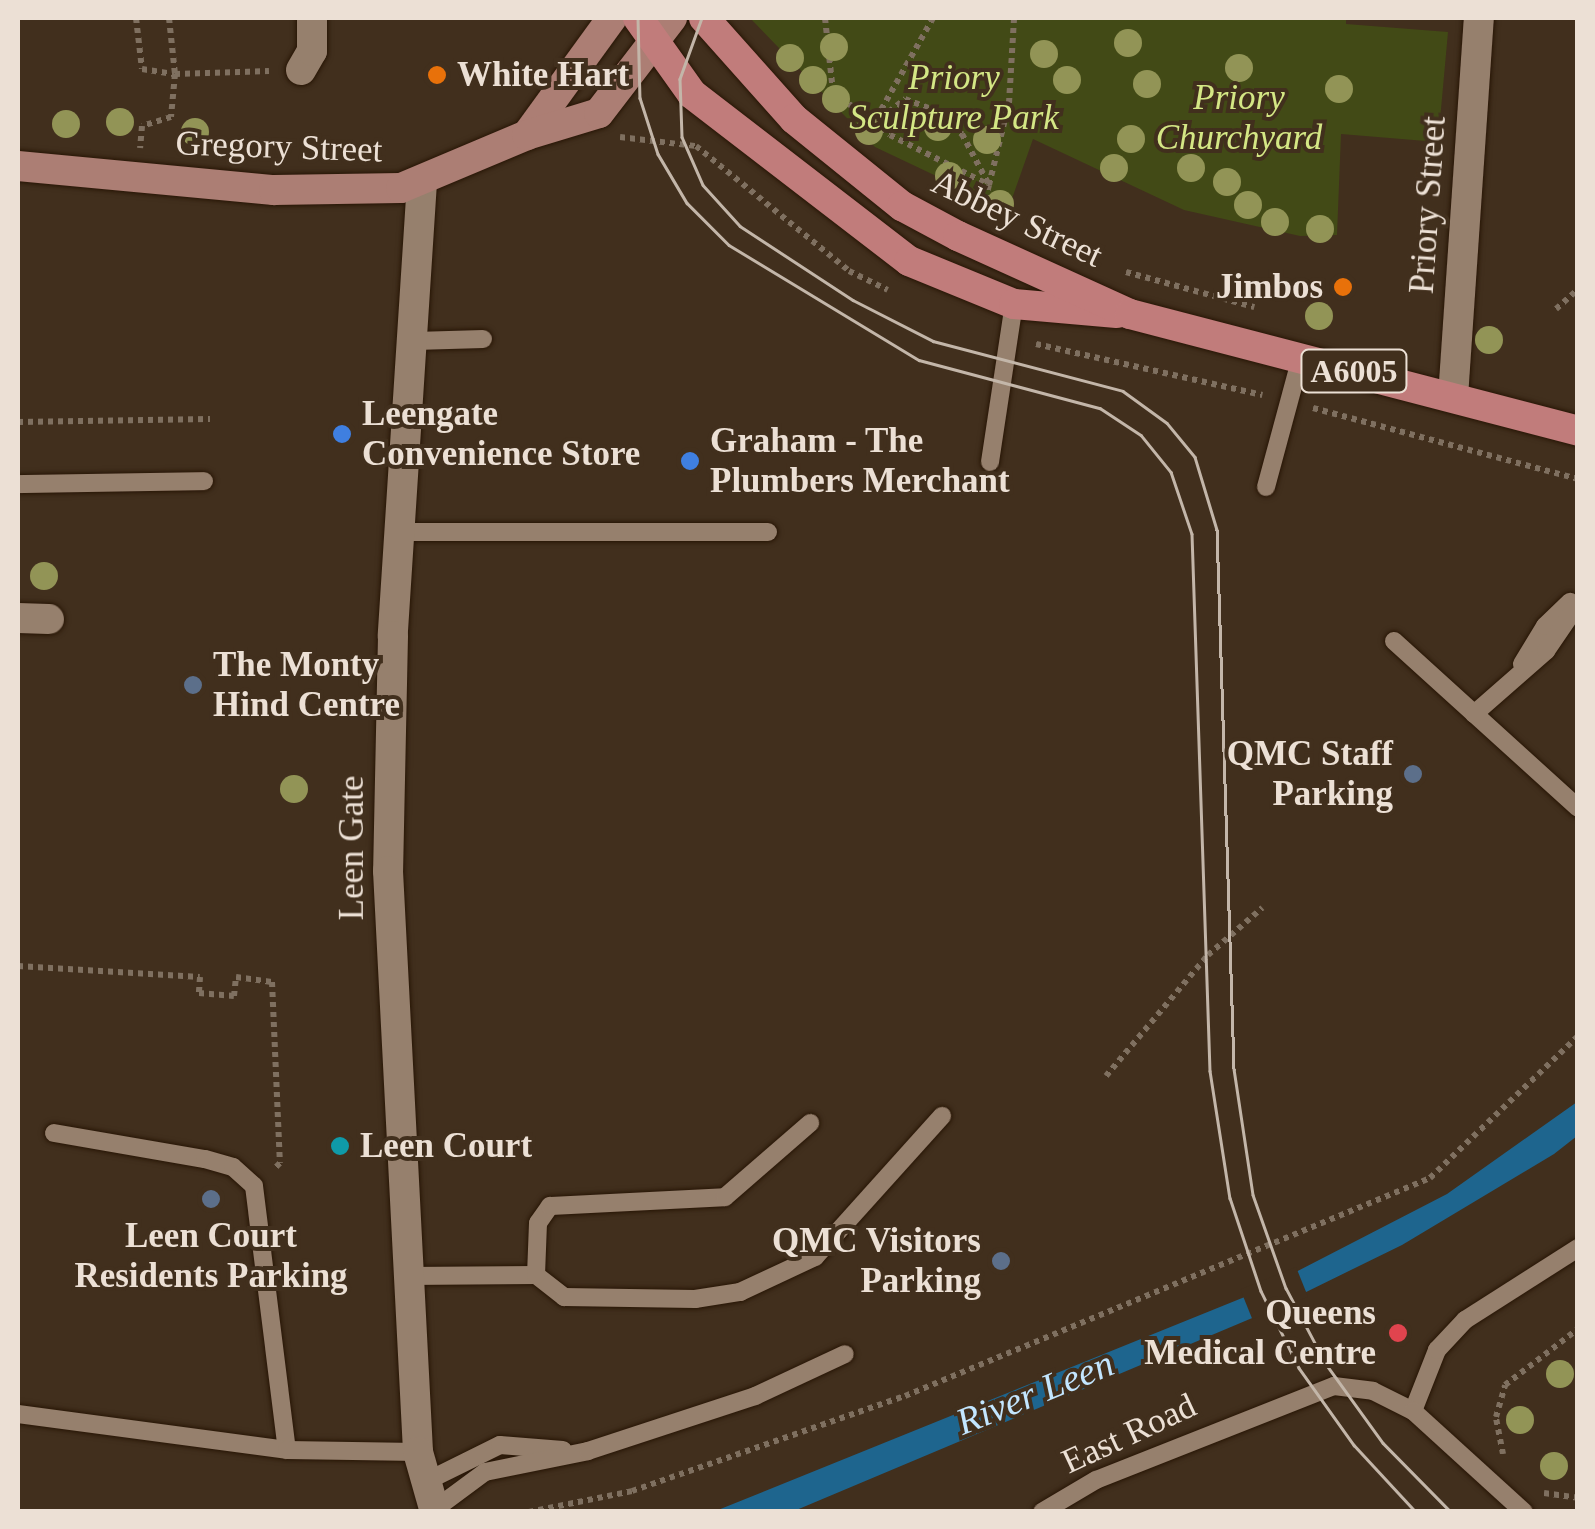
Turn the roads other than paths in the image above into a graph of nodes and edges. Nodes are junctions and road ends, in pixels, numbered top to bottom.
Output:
1 (312, 18) edge
2 (612, 18) edge
3 (672, 18) edge
4 (704, 18) edge
5 (1479, 18) edge
6 (645, 30) edge
7 (300, 70) road end
8 (527, 135) junction
9 (18, 166) edge
10 (422, 182) junction
11 (1014, 304) junction
12 (1130, 314) junction
13 (483, 339) dead end
14 (414, 341) junction
15 (1301, 357) junction
16 (1453, 397) junction
17 (1578, 431) edge
18 (990, 462) dead end
19 (204, 481) dead end
20 (18, 484) edge
21 (1266, 487) dead end
22 (400, 532) junction
23 (768, 532) dead end
24 (1578, 595) edge
25 (1578, 604) edge
26 (18, 618) edge
27 (48, 619) dead end
28 (1394, 641) dead end
29 (1516, 672) junction
30 (1474, 714) junction
31 (1578, 808) edge
32 (942, 1116) dead end
33 (810, 1123) dead end
34 (54, 1132) dead end
35 (1578, 1248) edge
36 (536, 1274) junction
37 (407, 1276) junction
38 (845, 1354) dead end
39 (1413, 1411) junction
40 (18, 1414) edge
41 (287, 1450) junction
42 (588, 1451) junction
43 (418, 1452) junction
44 (432, 1501) edge
45 (1042, 1512) edge
46 (1524, 1512) edge

1 - 7 street
2 - 8 street, Gregory Street
3 - 6 street, Gregory Street
4 - 12 main road, Abbey Street / A6005
5 - 16 street, Priory Street
6 - 8 street, Gregory Street
6 - 11 main road, Abbey Street / A6005
8 - 10 street, Gregory Street
9 - 10 street, Gregory Street
10 - 14 street, Leen Gate
11 - 12 main road, Abbey Street / A6005
11 - 18 lane
12 - 15 main road, Abbey Street / A6005
13 - 14 lane
14 - 22 street, Leen Gate
15 - 16 main road, Abbey Street / A6005
15 - 21 lane
16 - 17 main road, Abbey Street / A6005
19 - 20 lane
22 - 23 lane
22 - 37 street, Leen Gate
24 - 29 lane
25 - 29 lane
26 - 27 street
28 - 30 lane
29 - 30 lane
30 - 31 lane
32 - 36 lane
33 - 36 lane
34 - 41 lane
35 - 39 lane
36 - 37 lane
37 - 43 street, Leen Gate
38 - 42 lane
39 - 45 lane, East Road
39 - 46 lane, East Road
40 - 41 lane
41 - 43 lane
42 - 44 lane
42 - 44 lane
43 - 44 street, Leen Gate

